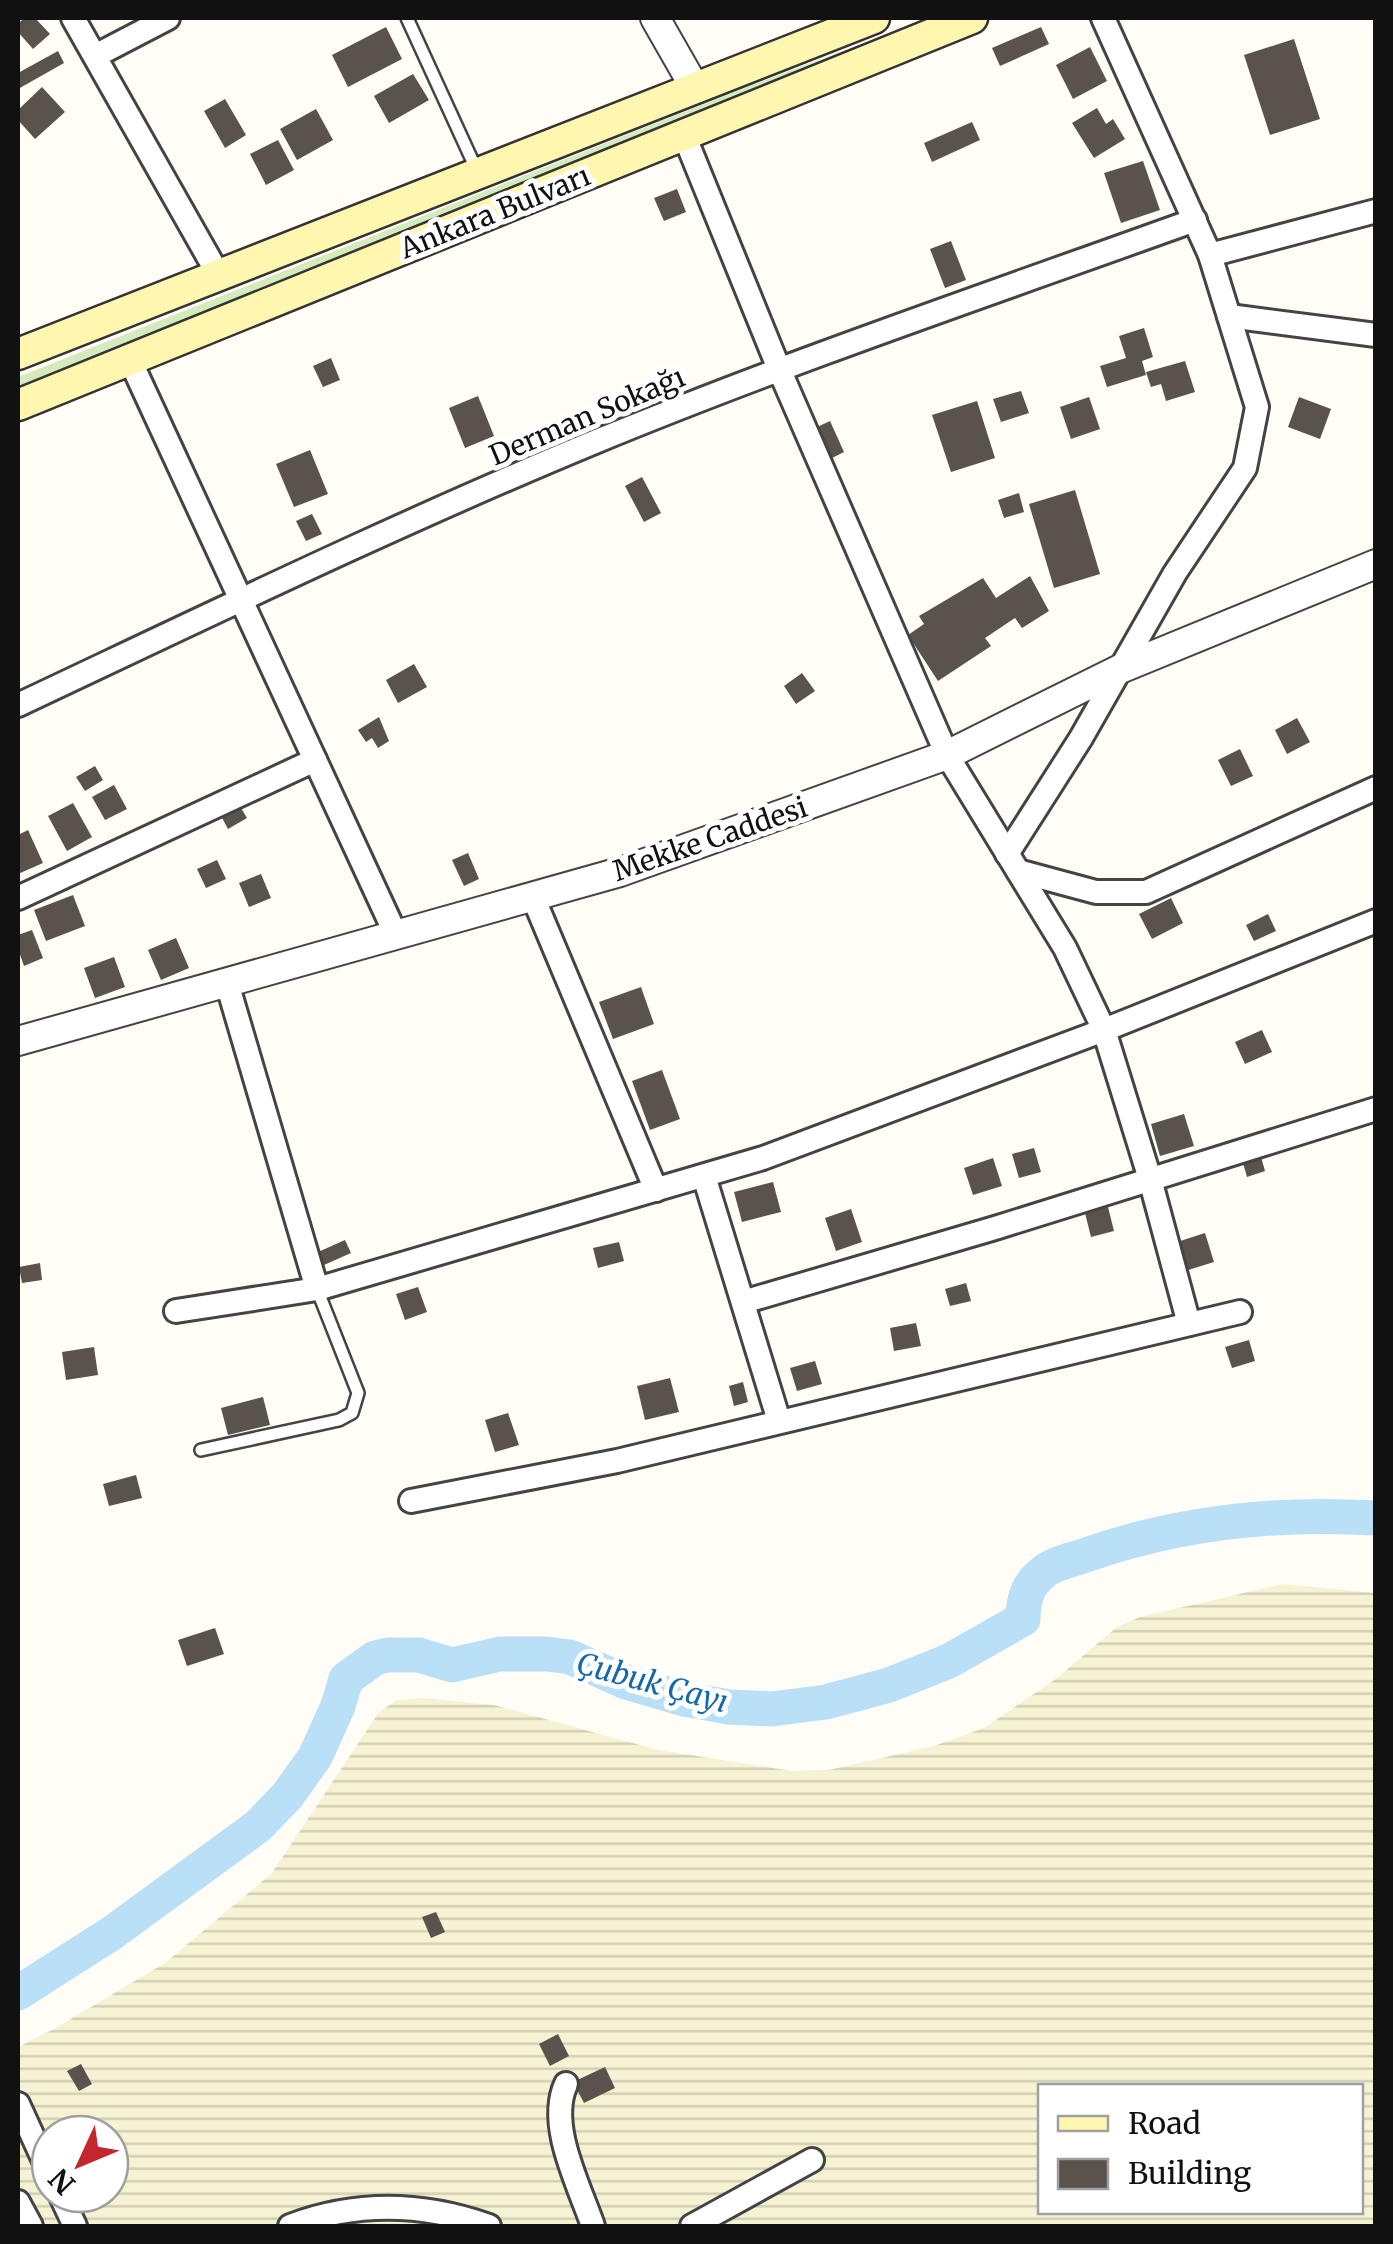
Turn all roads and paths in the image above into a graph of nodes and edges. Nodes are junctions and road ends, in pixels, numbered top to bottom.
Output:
1 (74, 18) edge
2 (168, 18) edge
3 (407, 18) edge
4 (655, 18) edge
5 (874, 18) edge
6 (972, 18) edge
7 (1104, 18) edge
8 (95, 56) junction
9 (695, 88) junction
10 (684, 134) junction
11 (478, 173) junction
12 (1376, 211) edge
13 (1195, 220) junction
14 (1210, 255) junction
15 (218, 274) junction
16 (1229, 316) junction
17 (1376, 335) edge
18 (18, 354) edge
19 (130, 360) junction
20 (780, 369) junction
21 (18, 405) edge
22 (1376, 564) edge
23 (241, 600) junction
24 (1120, 668) junction
25 (18, 705) edge
26 (947, 755) junction
27 (315, 760) junction
28 (1376, 788) edge
29 (1012, 863) junction
30 (533, 897) junction
31 (18, 898) edge
32 (1376, 921) edge
33 (396, 935) junction
34 (227, 982) junction
35 (1104, 1030) junction
36 (18, 1042) edge
37 (1376, 1108) edge
38 (704, 1176) junction
39 (1150, 1179) junction
40 (656, 1190) junction
41 (318, 1289) junction
42 (743, 1302) junction
43 (176, 1311) dead end
44 (1240, 1312) dead end
45 (1189, 1324) junction
46 (779, 1421) junction
47 (201, 1450) dead end
48 (411, 1501) dead end
49 (566, 2084) dead end
50 (18, 2104) edge
51 (30, 2130) edge
52 (812, 2160) dead end
53 (18, 2202) edge
54 (31, 2226) edge
55 (290, 2226) edge
56 (489, 2226) edge
57 (593, 2226) edge
58 (692, 2226) edge

1 - 8 street
2 - 8 street
3 - 11 lane
4 - 9 street
5 - 9 main road, Ankara Bulvarı
6 - 10 main road, Ankara Bulvarı
7 - 13 street
8 - 15 street
9 - 11 main road, Ankara Bulvarı
10 - 19 main road, Ankara Bulvarı
10 - 20 street
11 - 15 main road, Ankara Bulvarı
12 - 14 street
13 - 14 street
13 - 20 street, Derman Sokağı
14 - 16 street
15 - 18 main road, Ankara Bulvarı
16 - 17 street
16 - 24 street
19 - 21 main road, Ankara Bulvarı
19 - 23 street
20 - 23 street, Derman Sokağı
20 - 26 street
22 - 24 street, Mekke Caddesi
23 - 25 street, Derman Sokağı
23 - 27 street
24 - 26 street, Mekke Caddesi
24 - 29 street
26 - 29 street
26 - 30 street, Mekke Caddesi
27 - 31 street
27 - 33 street
28 - 29 street
29 - 35 street
30 - 33 street, Mekke Caddesi
30 - 40 street
32 - 35 street
33 - 34 street, Mekke Caddesi
34 - 36 street, Mekke Caddesi
34 - 41 street
35 - 38 street
35 - 39 street
37 - 39 street
38 - 40 street
38 - 42 street
39 - 42 street
39 - 45 street
40 - 41 street
41 - 43 street
41 - 47 lane
42 - 46 street
44 - 45 street
45 - 46 street
46 - 48 street
49 - 57 street
50 - 51 street
52 - 58 street
53 - 54 street
55 - 56 street

